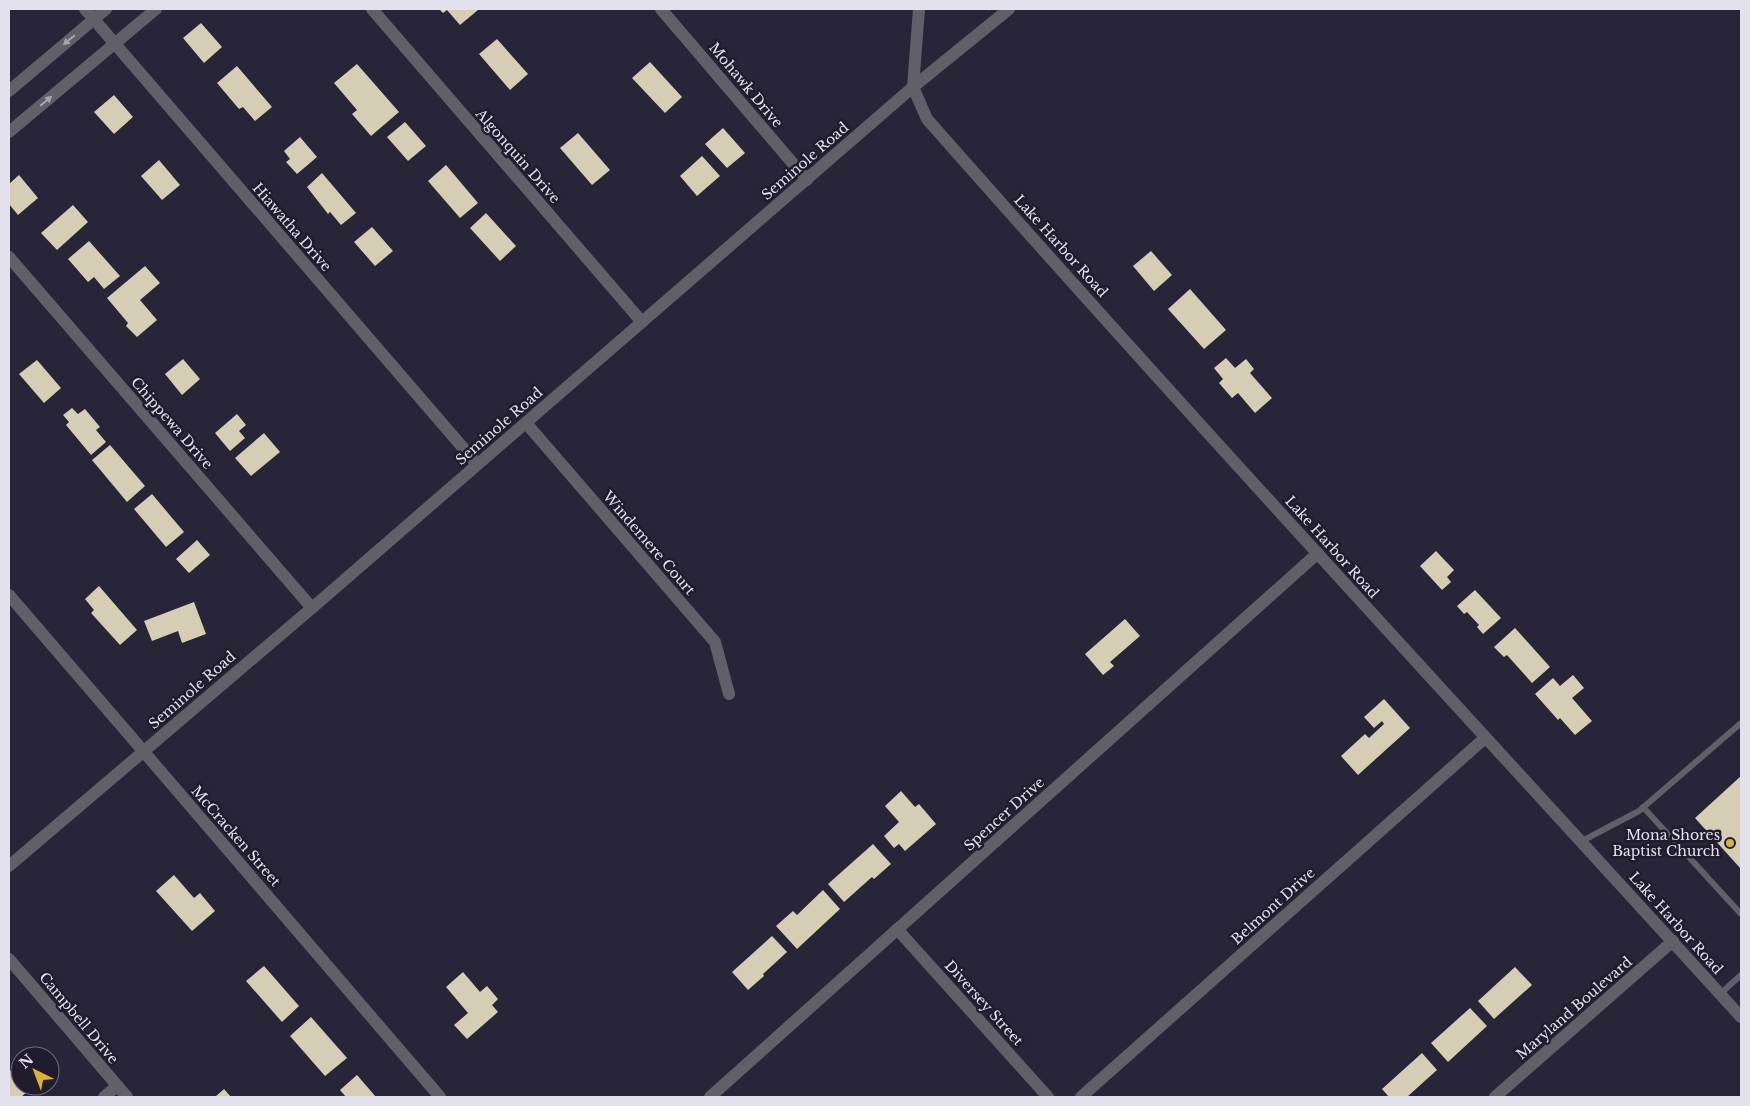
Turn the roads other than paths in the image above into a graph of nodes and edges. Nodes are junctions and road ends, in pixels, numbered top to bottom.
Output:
1 (85, 9) edge
2 (106, 9) edge
3 (156, 9) edge
4 (372, 9) edge
5 (661, 9) edge
6 (919, 9) edge
7 (1009, 9) edge
8 (94, 19) junction
9 (114, 43) junction
10 (914, 87) junction
11 (9, 90) edge
12 (9, 132) edge
13 (808, 180) junction
14 (9, 257) edge
15 (642, 322) junction
16 (526, 423) junction
17 (477, 464) junction
18 (1318, 553) junction
19 (9, 595) edge
20 (312, 608) junction
21 (729, 694) dead end
22 (1741, 723) edge
23 (1485, 738) junction
24 (144, 752) junction
25 (1644, 808) junction
26 (1582, 841) junction
27 (9, 866) edge
28 (1741, 914) edge
29 (897, 930) junction
30 (1673, 941) junction
31 (9, 959) edge
32 (1741, 975) edge
33 (1720, 994) junction
34 (1741, 1017) edge
35 (117, 1086) junction
36 (104, 1097) edge
37 (127, 1097) edge
38 (440, 1097) edge
39 (710, 1097) edge
40 (1048, 1097) edge
41 (1081, 1097) edge
42 (1495, 1097) edge

1 - 8 street, Hiawatha Drive
2 - 8 street
3 - 9 street
4 - 15 street, Algonquin Drive
5 - 13 street, Mohawk Drive
6 - 10 street
7 - 10 street, Seminole Road
8 - 9 street, Hiawatha Drive
8 -> 11 street
12 -> 9 street
9 - 17 street, Hiawatha Drive
10 - 13 street, Seminole Road
10 - 18 street, Lake Harbor Road
13 - 15 street, Seminole Road
14 - 20 street, Chippewa Drive
15 - 16 street, Seminole Road
16 - 17 street, Seminole Road
16 - 21 street, Windemere Court
17 - 20 street, Seminole Road
18 - 23 street, Lake Harbor Road
18 - 29 street, Spencer Drive
19 - 24 street, McCracken Street
20 - 24 street, Seminole Road
22 - 25 lane
23 - 26 street, Lake Harbor Road
23 - 41 street, Belmont Drive
24 - 27 street, Seminole Road
24 - 38 street, McCracken Street
25 - 26 lane
25 - 28 lane
26 - 30 street, Lake Harbor Road
29 - 39 street, Spencer Drive
29 - 40 street, Diversey Street
30 - 33 street, Lake Harbor Road
30 - 42 street, Maryland Boulevard
31 - 35 street, Campbell Drive
32 - 33 lane
33 - 34 street, Lake Harbor Road
35 - 36 street
35 - 37 street, Campbell Drive

